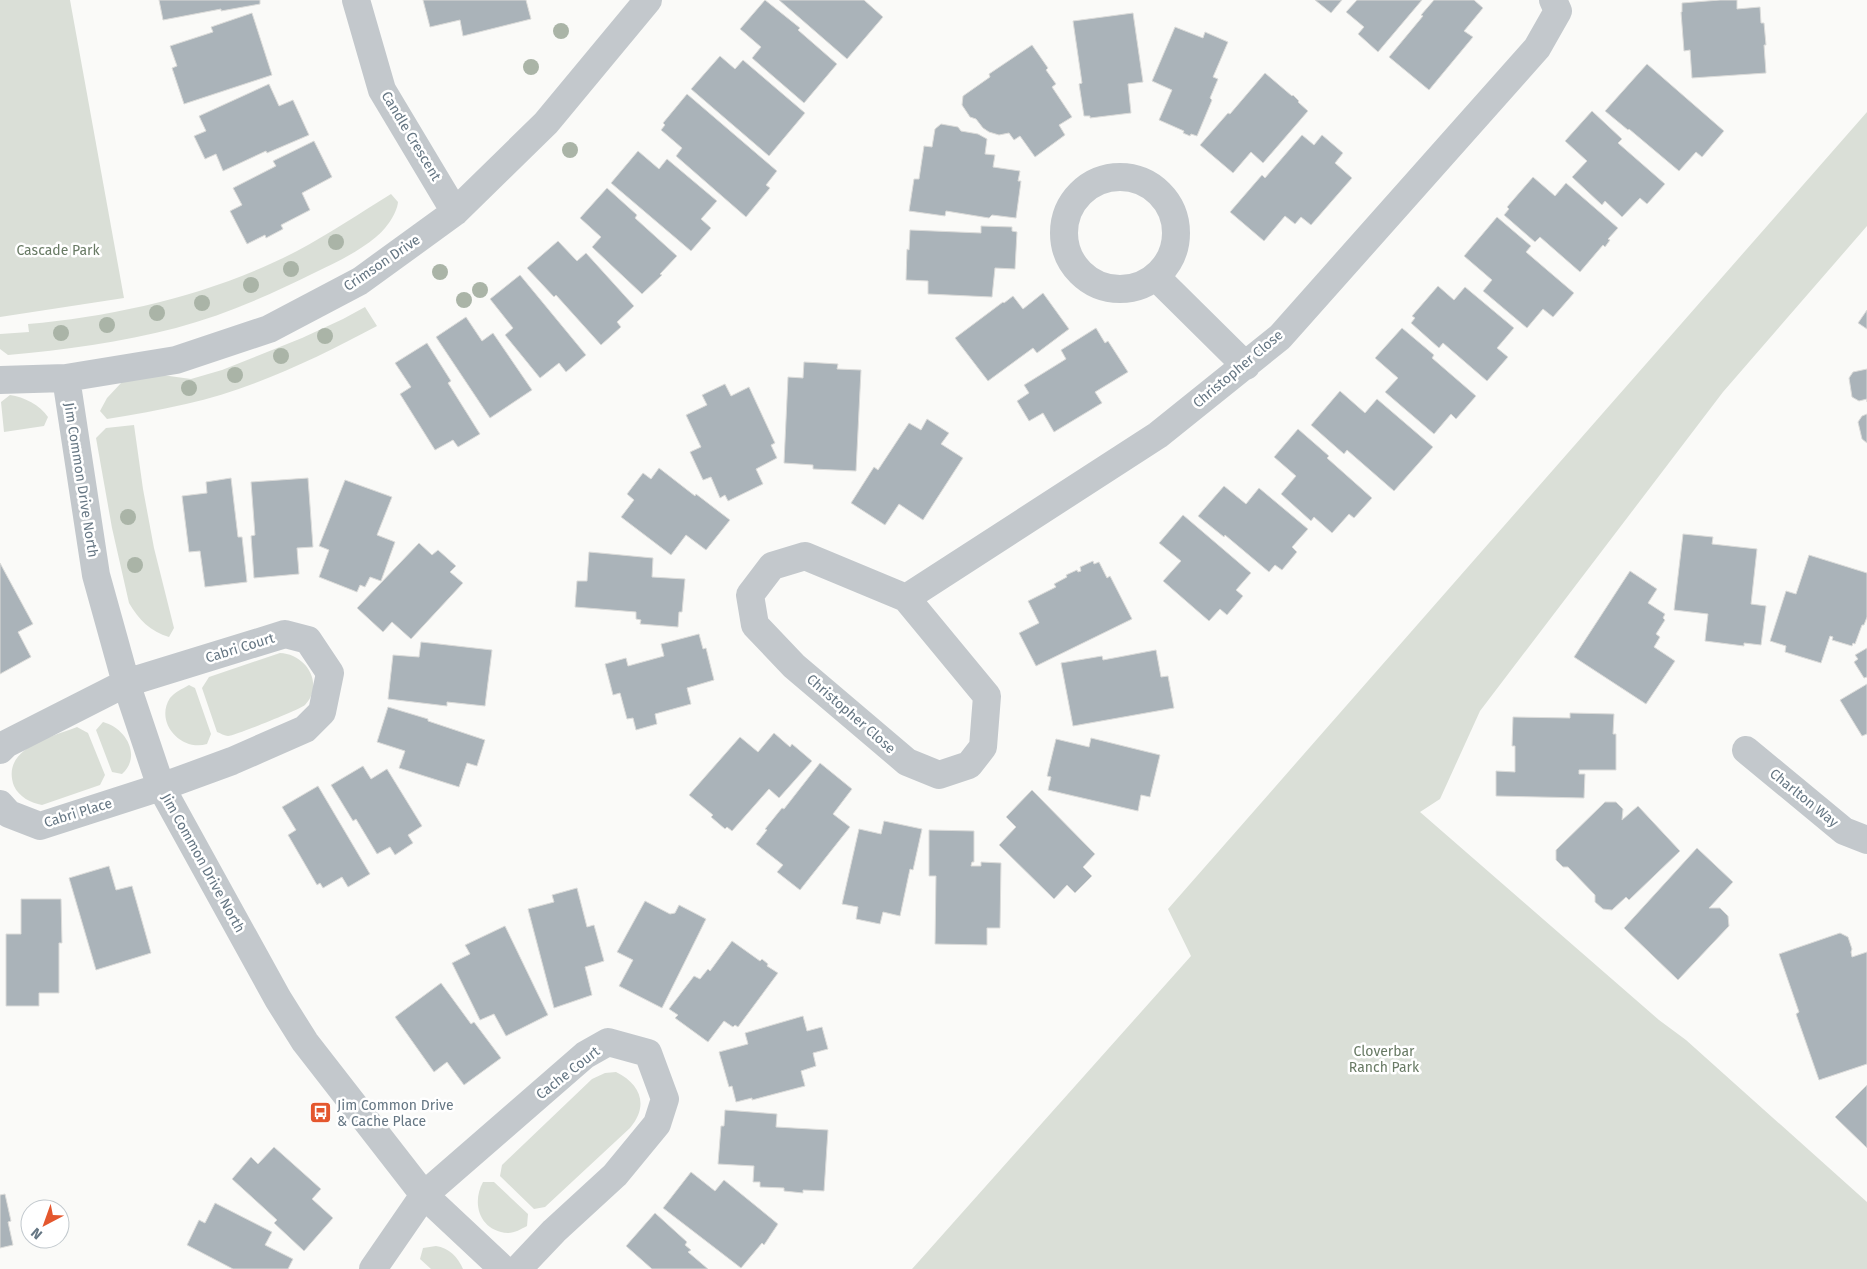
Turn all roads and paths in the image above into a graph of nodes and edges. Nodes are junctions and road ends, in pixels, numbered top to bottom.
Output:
1 (356, 0) edge
2 (648, 0) edge
3 (1554, 0) edge
4 (456, 212) junction
5 (1157, 278) junction
6 (1246, 366) junction
7 (66, 378) junction
8 (0, 380) edge
9 (906, 598) junction
10 (126, 684) junction
11 (0, 750) edge
12 (1746, 750) dead end
13 (161, 787) junction
14 (0, 804) edge
15 (1867, 840) edge
16 (424, 1195) junction
17 (373, 1269) edge
18 (502, 1269) edge
19 (518, 1269) edge

1 - 4 street, Candle Crescent
2 - 4 street, Crimson Drive
3 - 6 street, Christopher Close
4 - 7 street, Crimson Drive
5 - 5 street
5 - 6 street
6 - 9 street, Christopher Close
7 - 8 street, Crimson Drive
7 - 10 street, Jim Common Drive North
9 - 9 street, Christopher Close
10 - 11 street
10 - 13 street, Jim Common Drive North
10 - 13 street, Cabri Court
12 - 15 street, Charlton Way
13 - 14 street, Cabri Place
13 - 16 street, Jim Common Drive North
16 - 17 street
16 - 18 street, Jim Common Drive North
16 - 19 street, Cache Court

